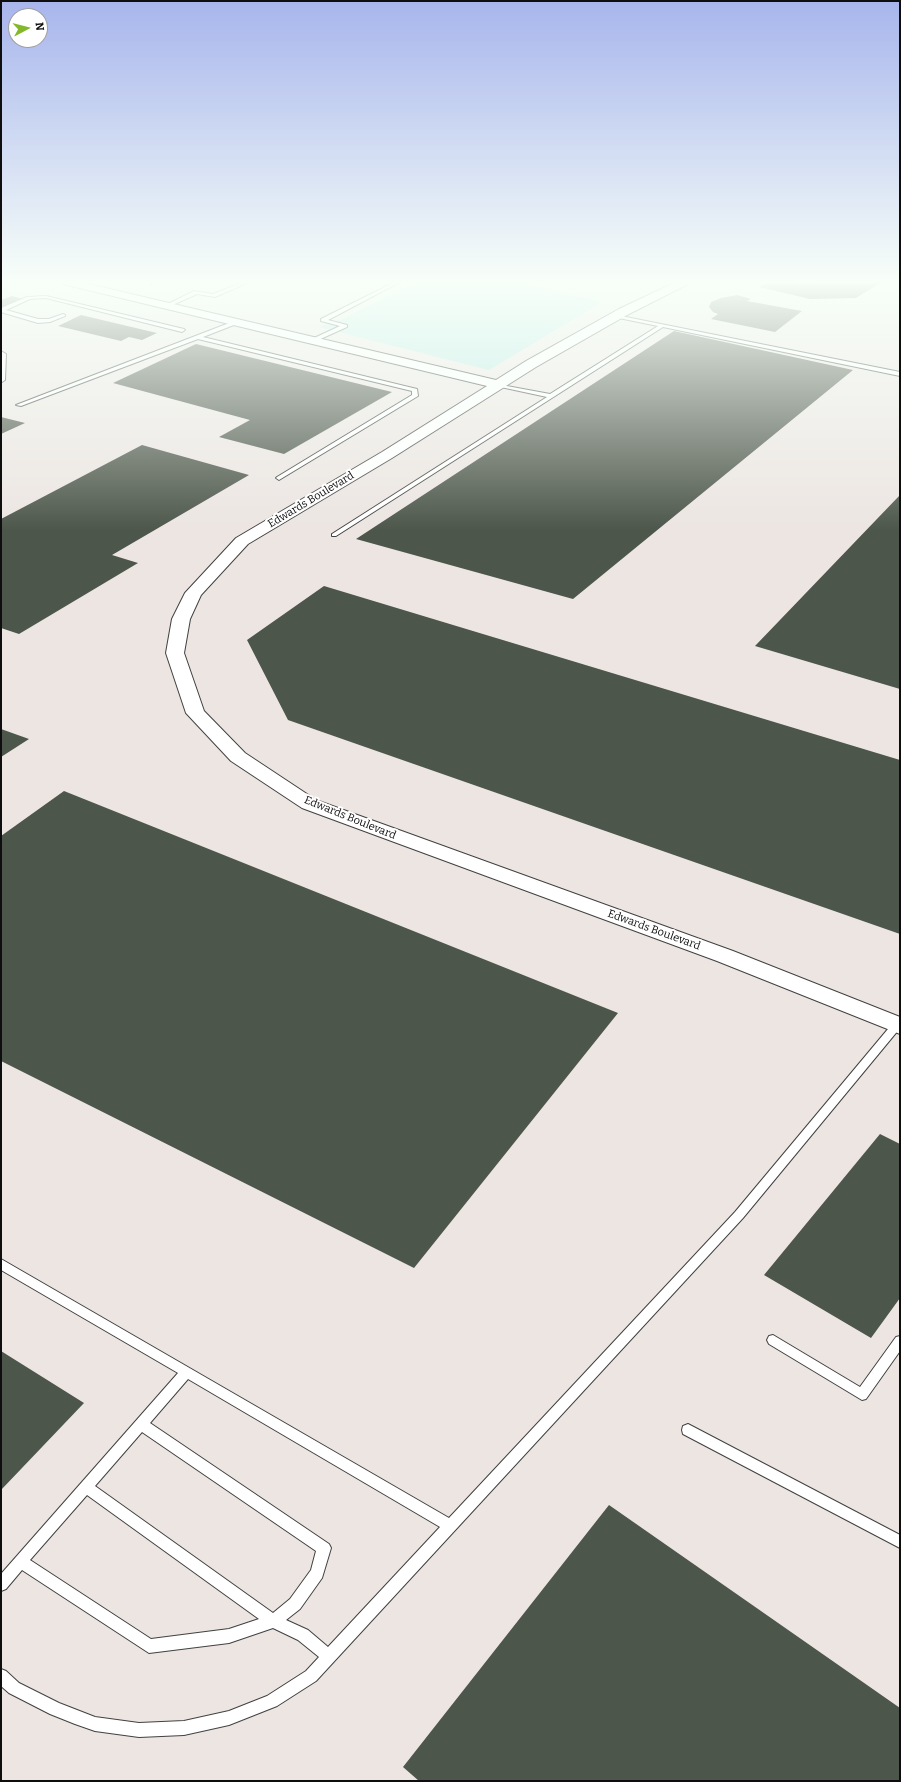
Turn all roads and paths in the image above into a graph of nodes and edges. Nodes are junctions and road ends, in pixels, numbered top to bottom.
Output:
1 (3, 365) edge
2 (124, 365) edge
3 (313, 365) edge
4 (417, 365) edge
5 (529, 365) edge
6 (599, 365) edge
7 (857, 365) edge
8 (900, 374) edge
9 (2, 380) dead end
10 (498, 385) junction
11 (550, 396) junction
12 (19, 405) dead end
13 (279, 478) dead end
14 (334, 535) dead end
15 (899, 1026) edge
16 (1, 1264) edge
17 (773, 1340) dead end
18 (900, 1341) edge
19 (187, 1372) junction
20 (141, 1424) junction
21 (688, 1430) dead end
22 (86, 1487) junction
23 (451, 1526) junction
24 (900, 1542) edge
25 (21, 1562) junction
26 (1, 1584) edge
27 (272, 1621) junction
28 (329, 1657) junction
29 (1, 1676) edge

1 - 9 lane
2 - 12 lane
3 - 13 lane
4 - 10 street
5 - 10 street, Edwards Boulevard
6 - 11 lane
7 - 8 lane
10 - 11 lane
10 - 15 street, Edwards Boulevard
11 - 14 lane
15 - 23 lane
16 - 19 lane
17 - 18 lane
19 - 20 lane
19 - 23 lane
20 - 22 lane
20 - 27 lane
21 - 24 lane
22 - 25 lane
22 - 27 lane
23 - 28 lane
25 - 26 lane
25 - 27 lane
27 - 28 lane
28 - 29 lane

